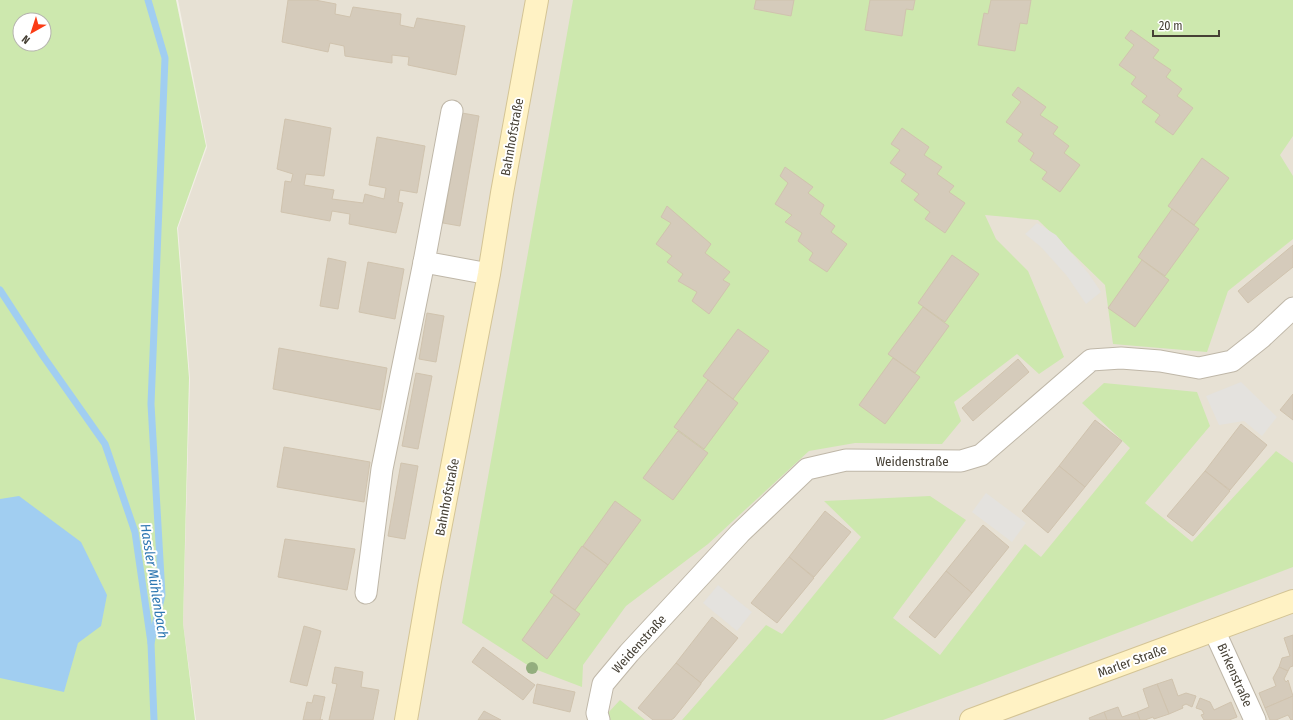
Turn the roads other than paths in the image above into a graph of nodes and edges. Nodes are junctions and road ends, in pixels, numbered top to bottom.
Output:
1 (537, 0) edge
2 (452, 110) dead end
3 (424, 262) junction
4 (489, 274) junction
5 (1293, 308) edge
6 (366, 593) dead end
7 (1293, 601) edge
8 (1214, 630) junction
9 (406, 720) edge
10 (599, 720) edge
11 (971, 720) edge
12 (1255, 720) edge

1 - 4 street, Bahnhofstraße
2 - 3 street
3 - 4 street
3 - 6 street
4 - 9 street, Bahnhofstraße
5 - 10 street, Weidenstraße
7 - 8 street, Marler Straße
8 - 11 street, Marler Straße
8 - 12 street, Birkenstraße

